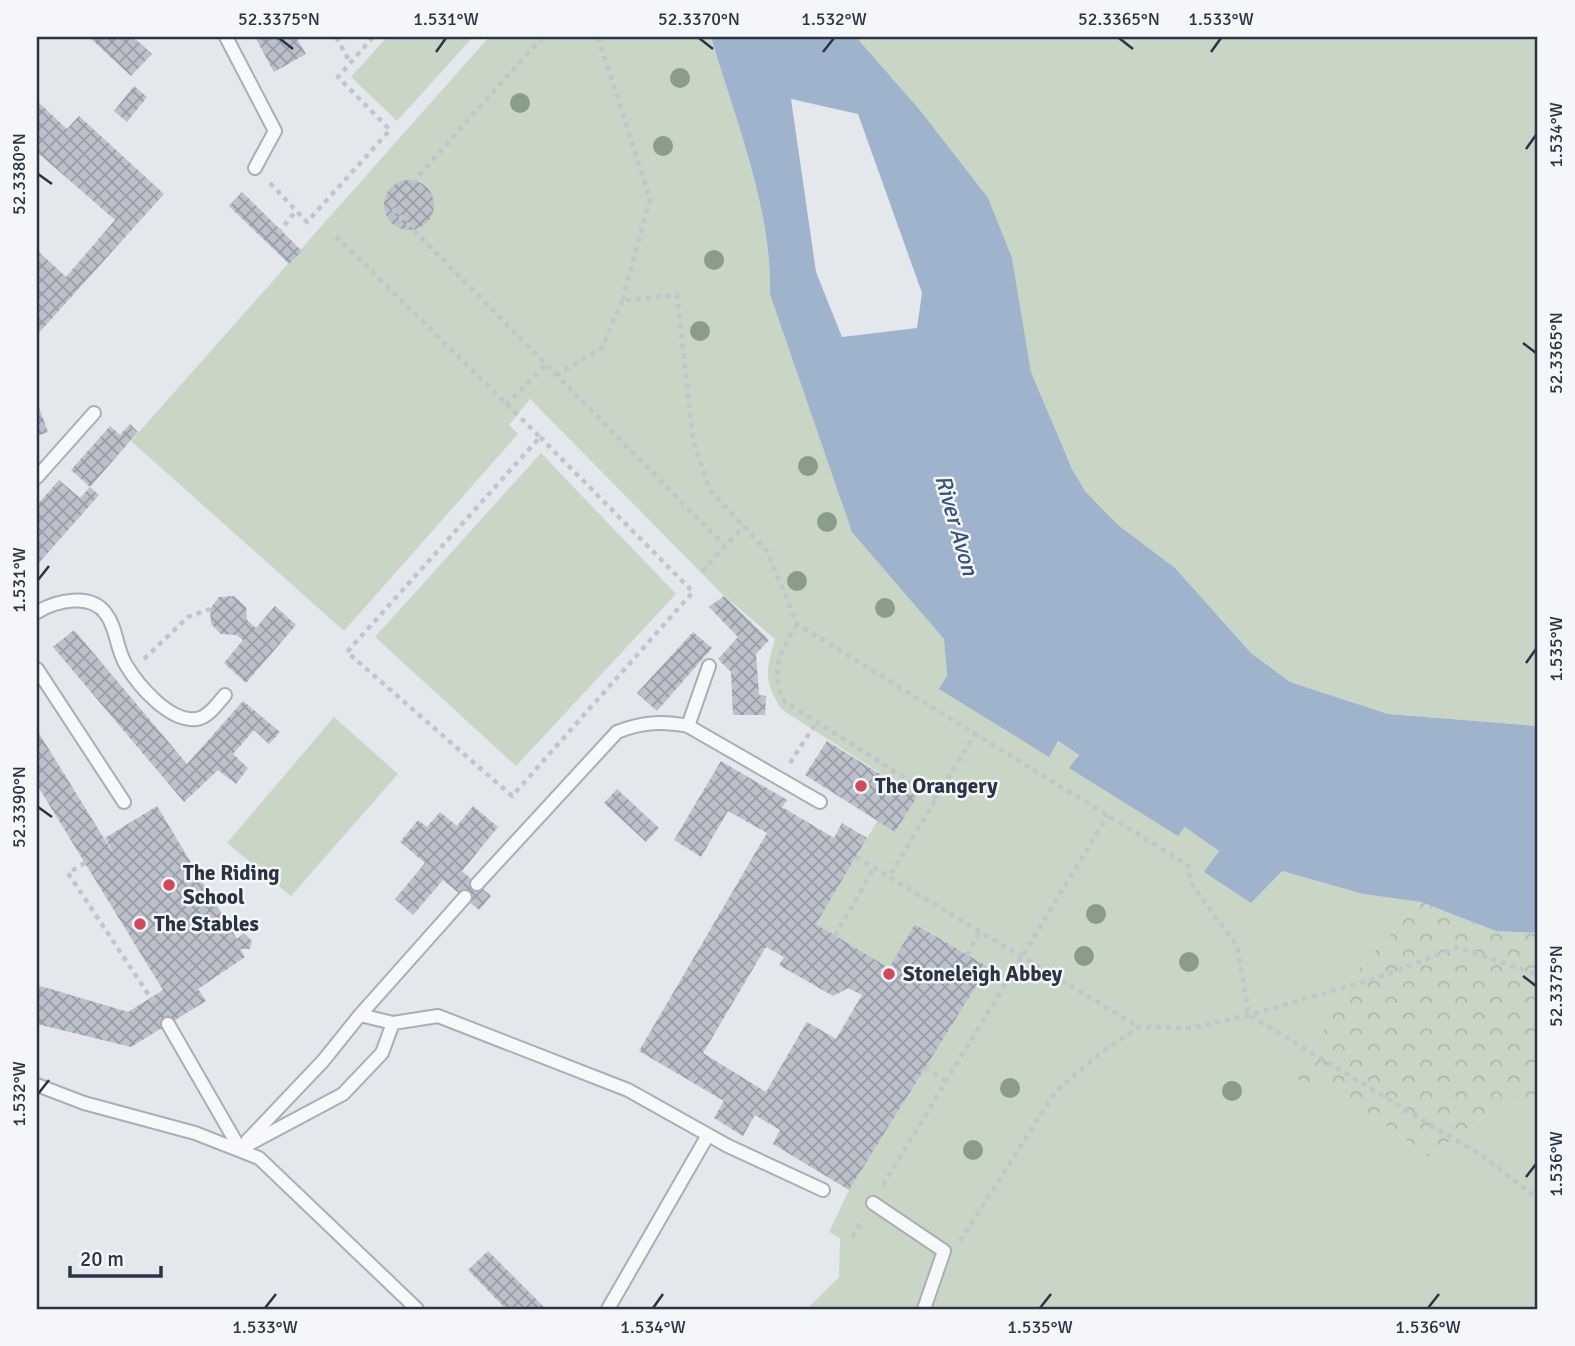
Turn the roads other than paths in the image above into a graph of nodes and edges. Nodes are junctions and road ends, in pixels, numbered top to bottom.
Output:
1 (226, 37) edge
2 (255, 168) road end
3 (94, 413) dead end
4 (37, 477) edge
5 (37, 612) edge
6 (709, 666) dead end
7 (37, 669) edge
8 (225, 695) dead end
9 (688, 726) junction
10 (124, 802) dead end
11 (820, 802) dead end
12 (477, 884) dead end
13 (465, 897) dead end
14 (360, 1015) junction
15 (393, 1023) junction
16 (168, 1024) road end
17 (37, 1085) edge
18 (708, 1135) junction
19 (240, 1149) junction
20 (823, 1190) dead end
21 (873, 1203) road end
22 (417, 1309) edge
23 (608, 1309) edge
24 (924, 1309) edge

1 - 2 lane
3 - 4 lane
5 - 8 lane
6 - 9 lane
7 - 10 lane
9 - 11 lane
9 - 12 lane
13 - 14 lane
14 - 15 lane
14 - 19 lane
15 - 18 lane
15 - 19 lane
16 - 19 lane
17 - 19 lane
18 - 20 lane
18 - 23 lane
19 - 22 lane
21 - 24 lane

